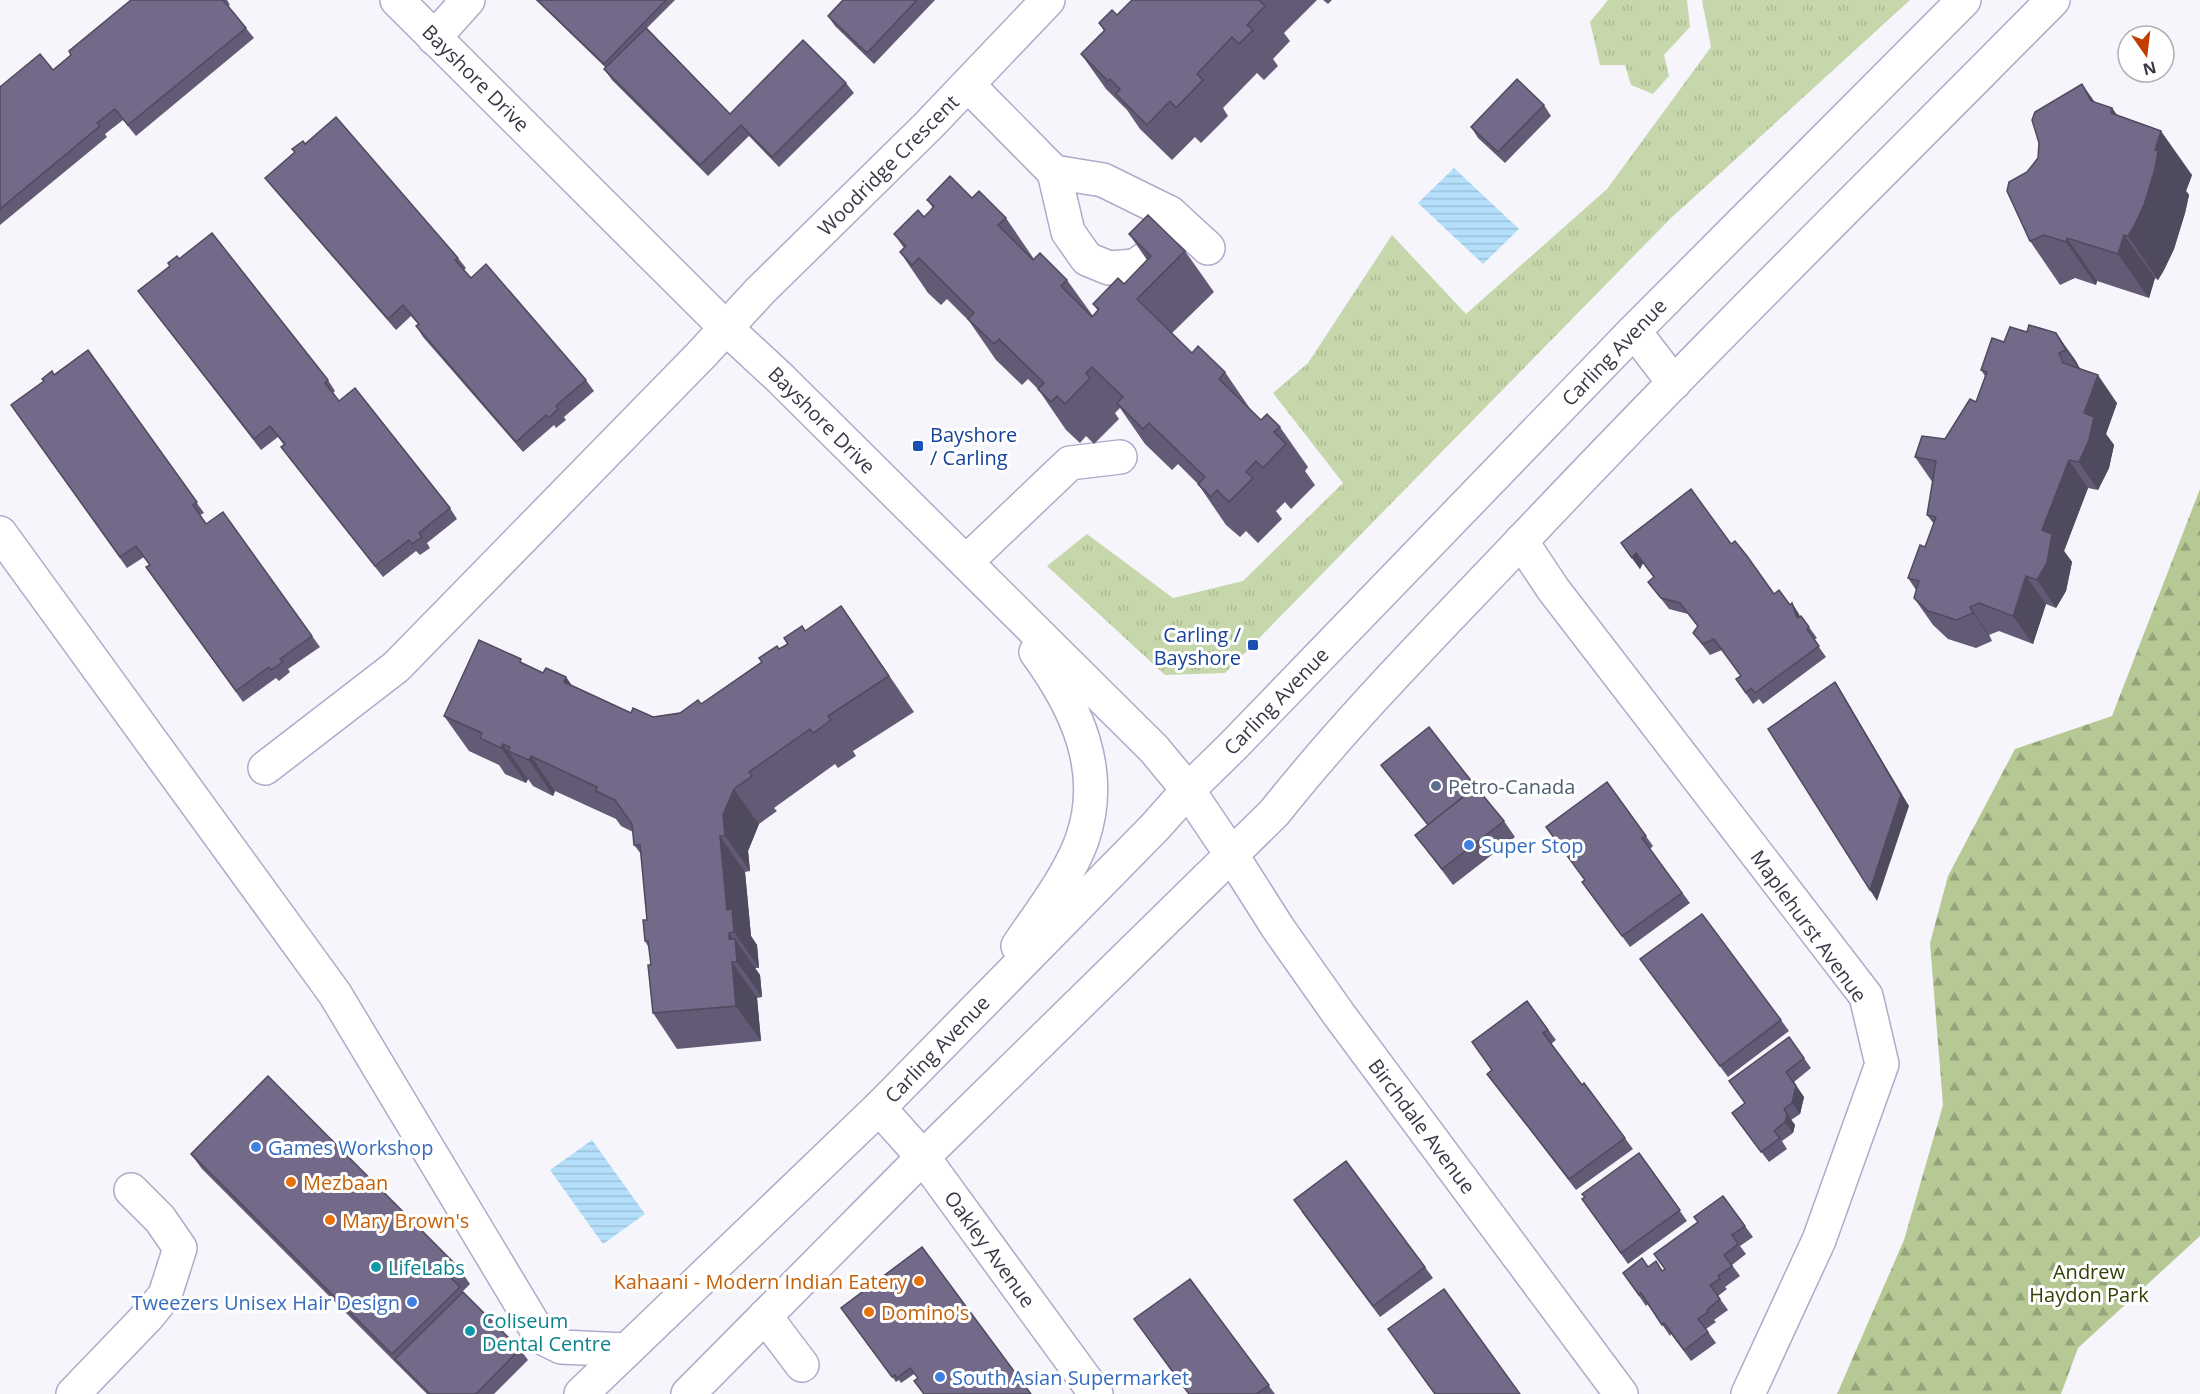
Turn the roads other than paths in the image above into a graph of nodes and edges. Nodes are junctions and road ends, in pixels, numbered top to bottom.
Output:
1 (398, 0) edge
2 (468, 0) edge
3 (1048, 0) edge
4 (1964, 0) edge
5 (2053, 0) edge
6 (434, 38) junction
7 (968, 85) junction
8 (1054, 172) junction
9 (1170, 213) junction
10 (1208, 248) dead end
11 (726, 328) junction
12 (1634, 331) junction
13 (1674, 383) junction
14 (1120, 457) edge
15 (0, 533) edge
16 (1521, 542) junction
17 (970, 566) junction
18 (265, 768) dead end
19 (1188, 790) junction
20 (1231, 854) junction
21 (978, 1007) junction
22 (879, 1108) junction
23 (923, 1157) junction
24 (131, 1190) dead end
25 (765, 1316) junction
26 (626, 1350) junction
27 (802, 1365) dead end
28 (73, 1394) edge
29 (581, 1394) edge
30 (688, 1394) edge
31 (1096, 1394) edge
32 (1621, 1394) edge
33 (1748, 1394) edge

1 - 6 main road, Bayshore Drive
2 - 6 main road
3 - 7 main road, Woodridge Crescent
4 - 12 main road, Carling Avenue
5 - 13 main road
6 - 11 main road, Bayshore Drive
7 - 8 main road
7 - 11 main road, Woodridge Crescent
8 - 9 main road
8 - 9 main road
9 - 10 main road
11 - 17 main road, Bayshore Drive
11 - 18 main road, Woodridge Crescent
12 - 13 main road
12 - 19 main road, Carling Avenue
13 - 16 main road
14 - 17 main road
15 - 26 main road
16 - 20 main road
16 - 33 main road, Maplehurst Avenue
17 - 19 main road, Bayshore Drive
17 - 21 main road
19 - 20 main road, Bayshore Drive
19 - 21 main road, Carling Avenue
20 - 23 main road
20 - 32 main road, Birchdale Avenue
21 - 22 main road, Carling Avenue
22 - 23 main road, Oakley Avenue
22 - 26 main road, Carling Avenue
23 - 25 main road
23 - 31 main road, Oakley Avenue
24 - 28 main road
25 - 27 main road
25 - 30 main road
26 - 29 main road, Carling Avenue

